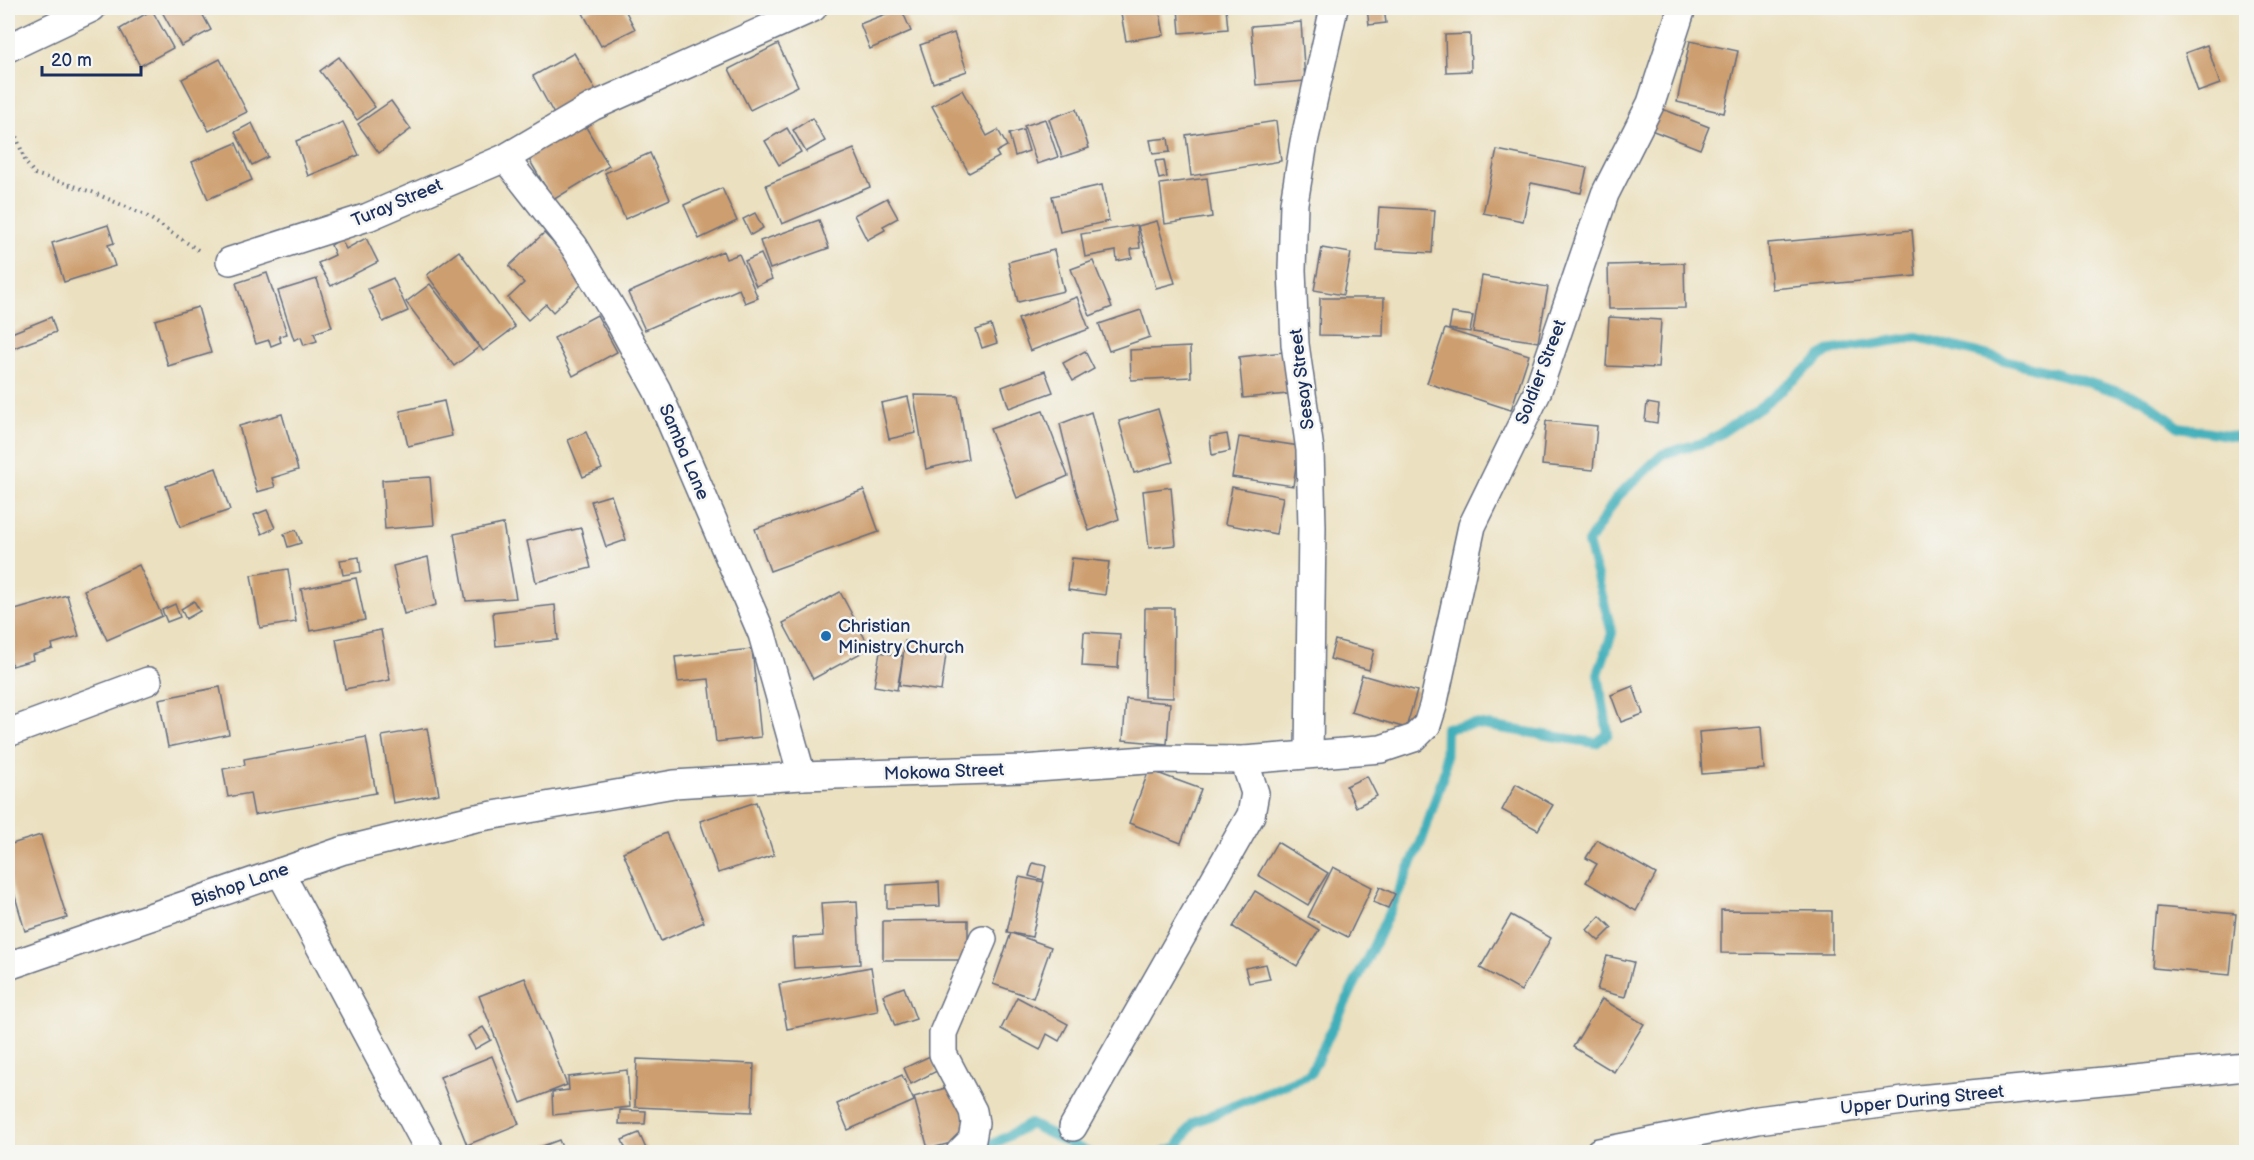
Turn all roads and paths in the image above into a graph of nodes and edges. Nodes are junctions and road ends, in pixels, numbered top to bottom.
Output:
1 (92, 8) edge
2 (813, 8) edge
3 (1334, 8) edge
4 (1682, 8) edge
5 (8, 48) edge
6 (8, 114) edge
7 (505, 158) junction
8 (230, 261) joint
9 (148, 681) dead end
10 (8, 733) edge
11 (1414, 738) joint
12 (1309, 754) junction
13 (1244, 760) junction
14 (802, 776) junction
15 (476, 818) joint
16 (280, 872) junction
17 (983, 939) dead end
18 (8, 966) edge
19 (2247, 1067) edge
20 (1073, 1127) dead end
21 (430, 1152) edge
22 (960, 1152) edge
23 (1599, 1152) edge

1 - 5 street
2 - 7 street, Turay Street
3 - 12 street, Sesay Street
4 - 11 street, Soldier Street
6 - 8 path
7 - 8 street, Turay Street
7 - 14 street, Samba Lane
9 - 10 street
11 - 12 street, Mokowa Street
12 - 13 street, Mokowa Street
13 - 14 street, Mokowa Street
13 - 20 street
14 - 15 street, Mokowa Street
15 - 16 street, Bishop Lane
16 - 18 street, Bishop Lane
16 - 21 street
17 - 22 street
19 - 23 street, Upper During Street

